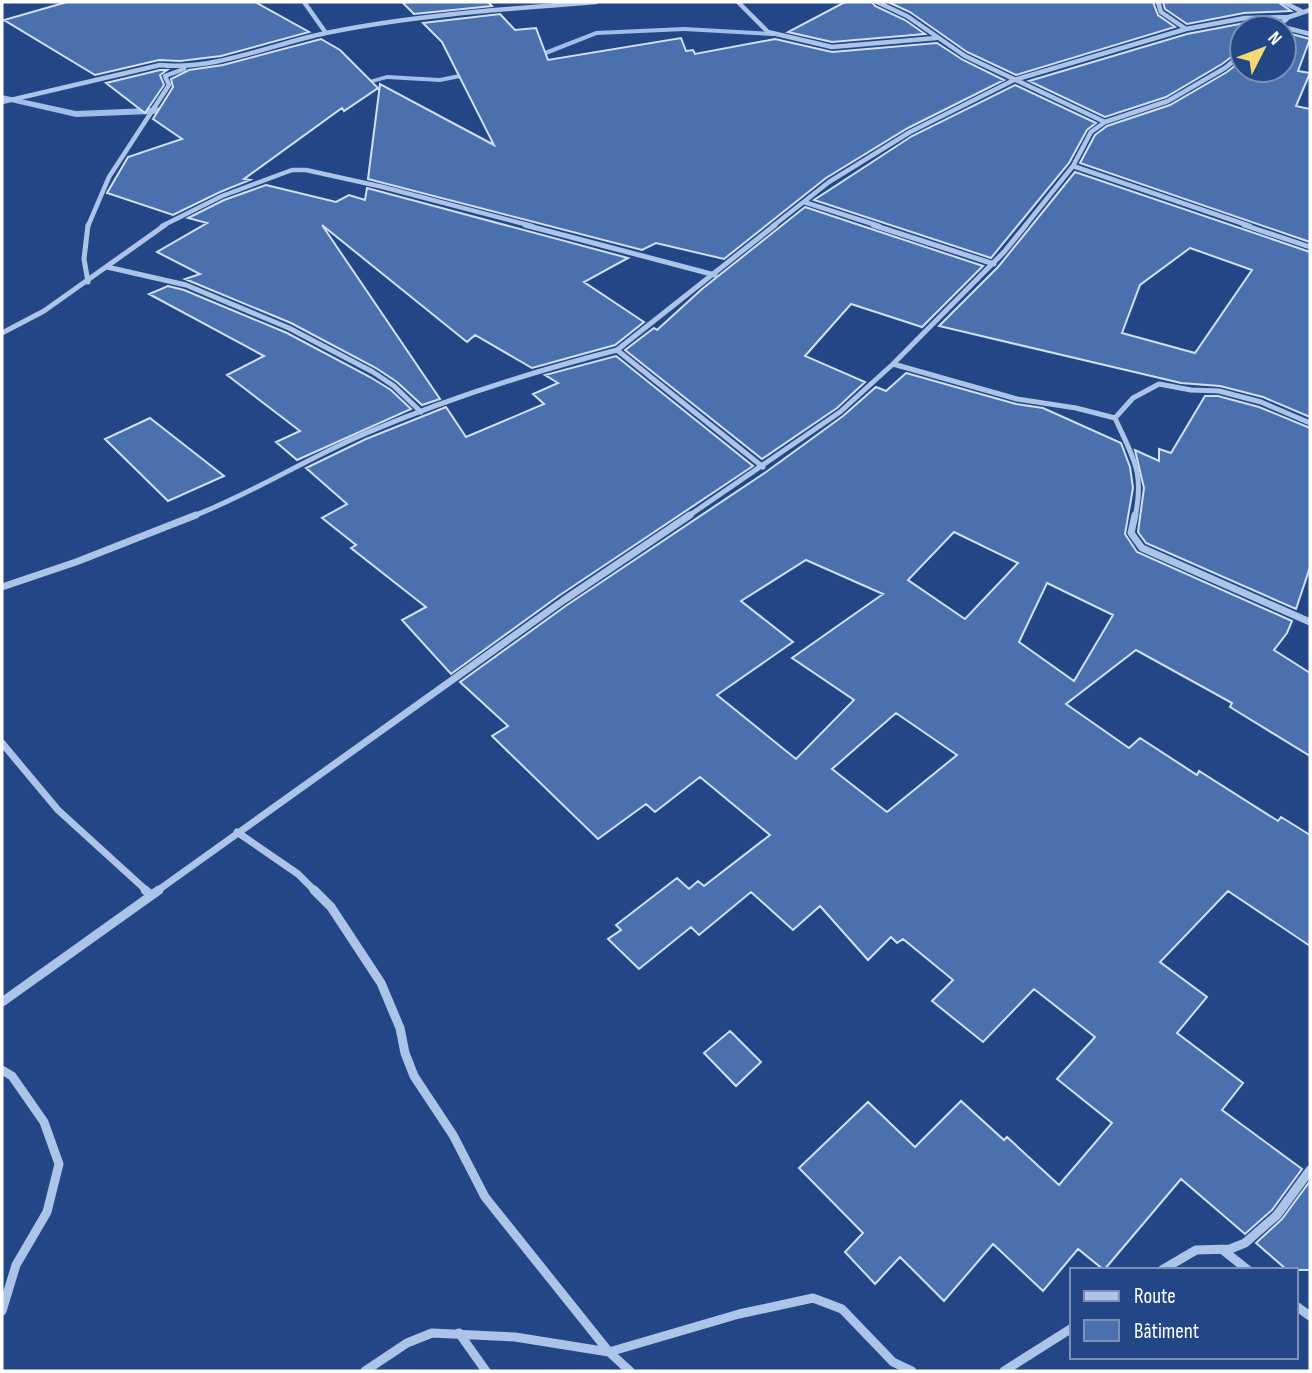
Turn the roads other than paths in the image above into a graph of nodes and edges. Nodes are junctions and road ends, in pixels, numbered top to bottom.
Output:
1 (304, 2) edge
2 (596, 2) edge
3 (738, 2) edge
4 (877, 2) edge
5 (1158, 2) edge
6 (1283, 2) edge
7 (1310, 10) edge
8 (1303, 12) junction
9 (1297, 14) edge
10 (1228, 19) edge
11 (1186, 30) junction
12 (326, 33) junction
13 (937, 38) junction
14 (1228, 65) edge
15 (185, 68) junction
16 (1014, 80) junction
17 (2, 102) edge
18 (1105, 122) junction
19 (1073, 166) junction
20 (804, 202) junction
21 (1310, 247) edge
22 (994, 264) junction
23 (107, 267) junction
24 (715, 275) junction
25 (88, 282) junction
26 (2, 334) edge
27 (617, 350) junction
28 (893, 364) junction
29 (421, 412) junction
30 (1115, 418) junction
31 (1310, 423) edge
32 (763, 467) junction
33 (2, 587) edge
34 (1310, 622) edge
35 (2, 743) edge
36 (237, 832) junction
37 (150, 894) junction
38 (2, 1002) edge
39 (2, 1070) edge
40 (1310, 1170) edge
41 (1224, 1251) junction
42 (1166, 1268) edge
43 (1245, 1268) edge
44 (2, 1311) edge
45 (1070, 1329) edge
46 (459, 1333) junction
47 (609, 1352) junction
48 (365, 1371) edge
49 (486, 1371) edge
50 (630, 1371) edge
51 (912, 1371) edge
52 (1004, 1371) edge

1 - 12 street
2 - 12 street
3 - 13 street
4 - 13 street
5 - 11 street
6 - 8 street
7 - 8 street
8 - 9 street
10 - 11 street
11 - 16 street
12 - 15 street
13 - 16 street
14 - 18 street
15 - 17 street
15 - 25 street
16 - 18 street
16 - 20 street
18 - 19 street
19 - 21 street
19 - 22 street
20 - 22 street
20 - 24 street
22 - 28 street
23 - 24 street
23 - 25 street
23 - 29 street
24 - 27 street
25 - 26 street
27 - 29 street
27 - 32 street
28 - 30 street
28 - 32 street
29 - 33 street
30 - 31 street
30 - 34 street
32 - 36 street
35 - 37 street
36 - 37 street
36 - 47 street
37 - 38 street
39 - 44 street
40 - 41 street
41 - 42 street
41 - 43 street
45 - 52 street
46 - 47 street
46 - 48 street
46 - 49 street
47 - 50 street
47 - 51 street

